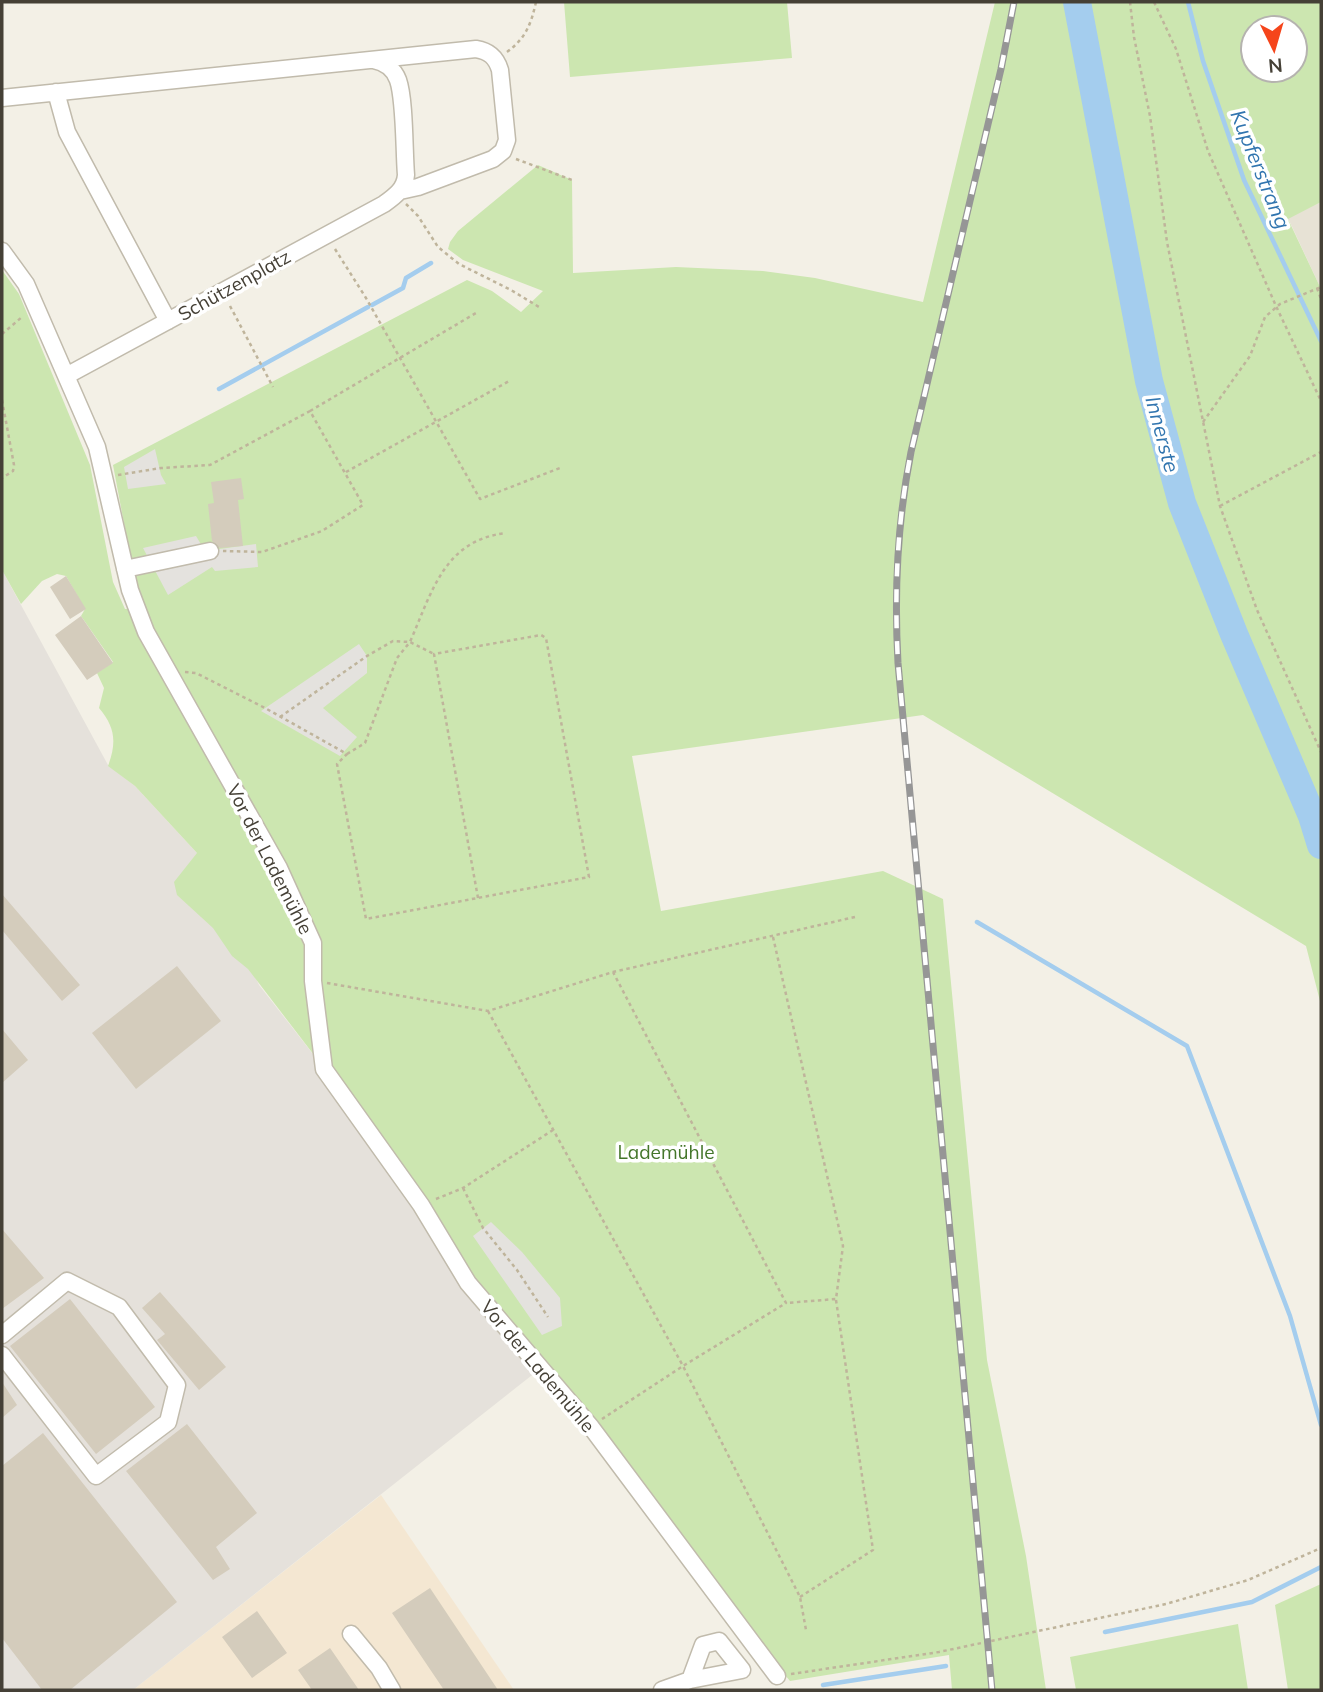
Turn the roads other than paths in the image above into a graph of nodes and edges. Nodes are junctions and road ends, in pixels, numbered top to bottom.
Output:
1 (368, 59) junction
2 (56, 92) junction
3 (2, 98) edge
4 (398, 193) junction
5 (2, 251) edge
6 (168, 321) junction
7 (66, 376) junction
8 (210, 551) road end
9 (125, 569) junction
10 (2, 1335) edge
11 (2, 1355) edge
12 (351, 1634) dead end
13 (742, 1670) junction
14 (690, 1680) junction
15 (392, 1690) edge
16 (662, 1690) edge

1 - 2 street
1 - 4 street
1 - 4 street, Schützenplatz
2 - 3 street
2 - 6 street
4 - 6 street, Schützenplatz
5 - 7 street, Vor der Lademühle
6 - 7 street, Schützenplatz
7 - 9 street, Vor der Lademühle
8 - 9 street
9 - 13 street, Vor der Lademühle
10 - 11 street
12 - 15 street
13 - 14 street
13 - 14 street
14 - 16 street

